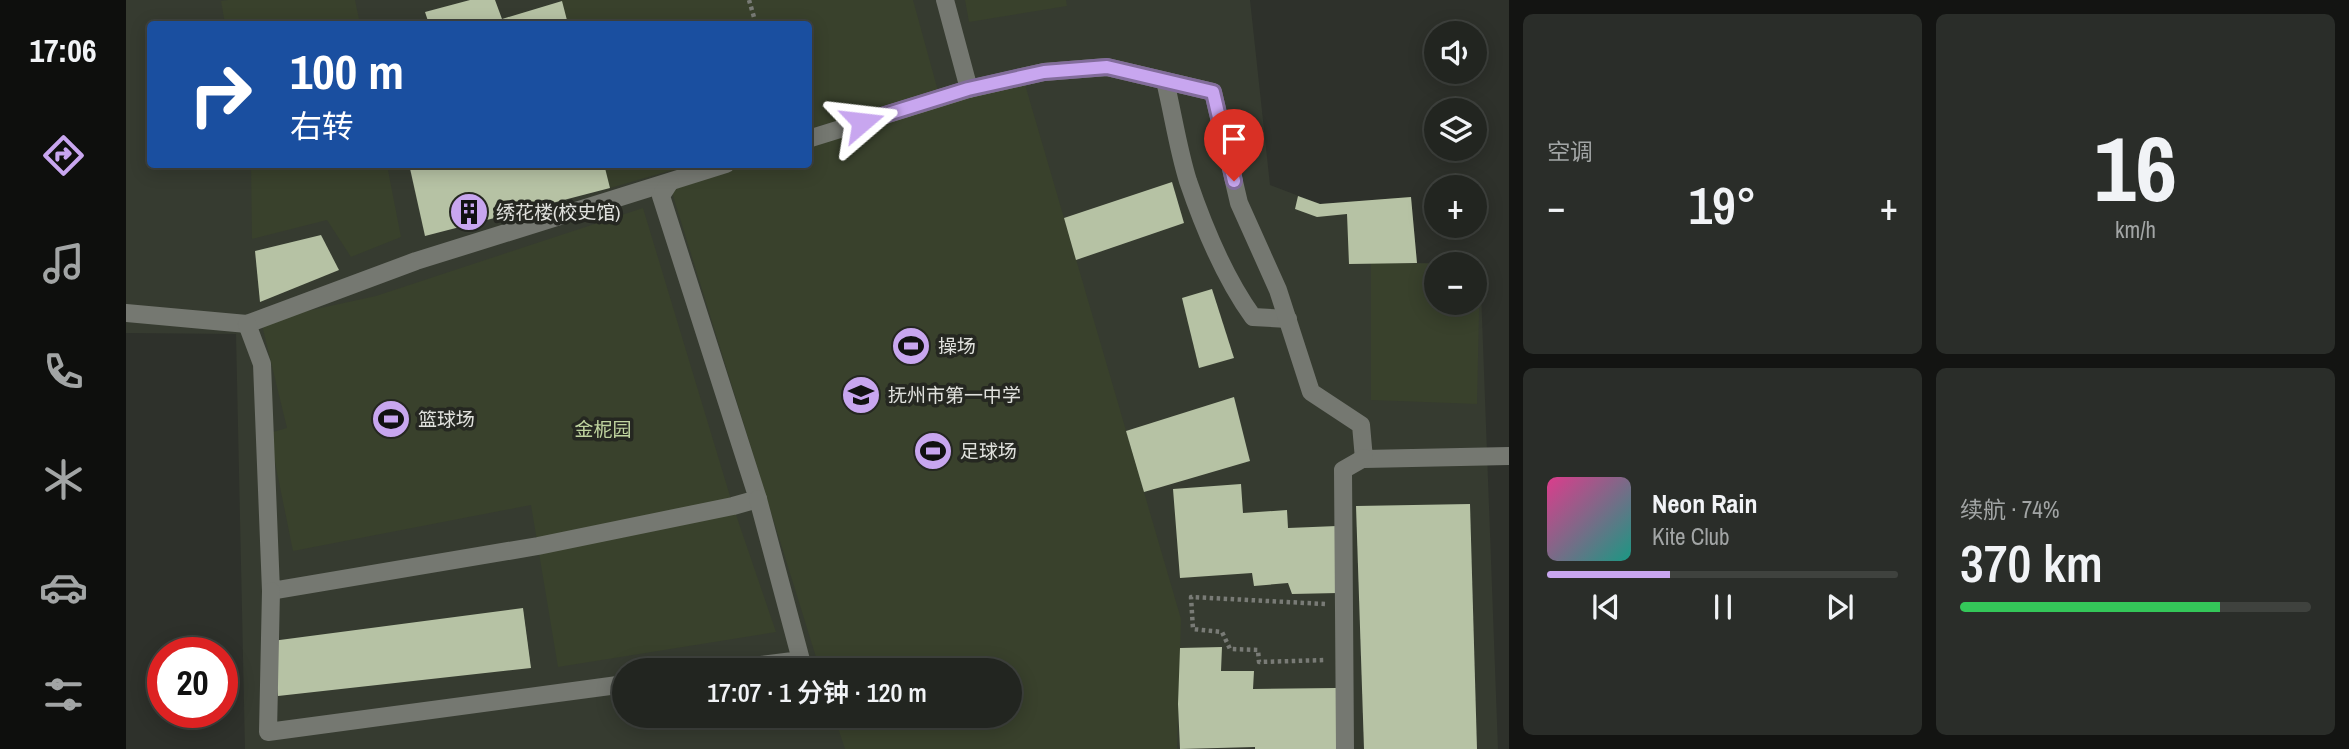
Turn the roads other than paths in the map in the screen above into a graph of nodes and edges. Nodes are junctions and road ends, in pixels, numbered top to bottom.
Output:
1 (945, 0) edge
2 (1166, 81) junction
3 (968, 89) junction
4 (812, 138) edge
5 (714, 168) edge
6 (670, 182) junction
7 (126, 313) edge
8 (1288, 319) junction
9 (247, 324) junction
10 (1509, 456) edge
11 (1364, 458) junction
12 (758, 499) junction
13 (271, 591) junction
14 (800, 658) edge
15 (612, 686) edge
16 (1345, 749) edge

1 - 3 lane
2 - 3 lane
2 - 8 lane
2 - 8 lane
3 - 4 lane
5 - 6 lane
6 - 9 lane
6 - 12 lane
7 - 9 lane
8 - 11 lane
9 - 13 lane
10 - 11 lane
11 - 16 lane
12 - 13 lane
12 - 14 lane
13 - 15 lane

